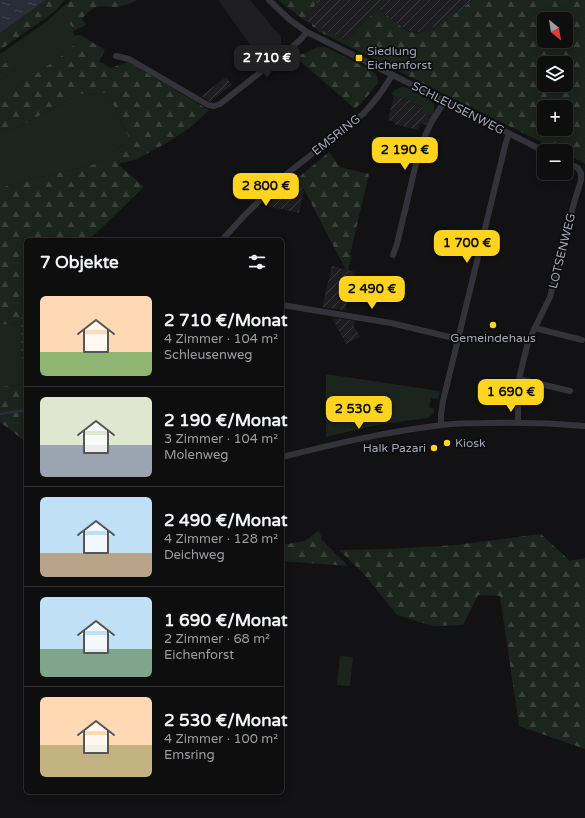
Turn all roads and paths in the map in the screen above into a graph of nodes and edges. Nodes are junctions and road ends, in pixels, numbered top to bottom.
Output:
1 (269, 0) edge
2 (307, 32) junction
3 (116, 56) dead end
4 (392, 75) junction
5 (445, 101) junction
6 (509, 134) junction
7 (537, 148) edge
8 (573, 166) edge
9 (224, 238) edge
10 (393, 255) dead end
11 (284, 305) edge
12 (535, 328) junction
13 (458, 339) junction
14 (582, 340) dead end
15 (519, 378) junction
16 (570, 391) dead end
17 (518, 422) junction
18 (441, 425) junction
19 (585, 426) edge
20 (284, 457) edge

1 - 2 street, SCHLEUSENWEG
2 - 3 street
2 - 4 street, SCHLEUSENWEG
4 - 5 street, SCHLEUSENWEG
4 - 9 street, EMSRING
5 - 6 street, SCHLEUSENWEG
5 - 10 street
6 - 7 street, SCHLEUSENWEG
6 - 13 street
8 - 12 street, LOTSENWEG
11 - 13 street
12 - 14 street
12 - 15 street, LOTSENWEG
13 - 18 street
15 - 16 street
15 - 17 street, LOTSENWEG
17 - 18 street
17 - 19 street
18 - 20 street

